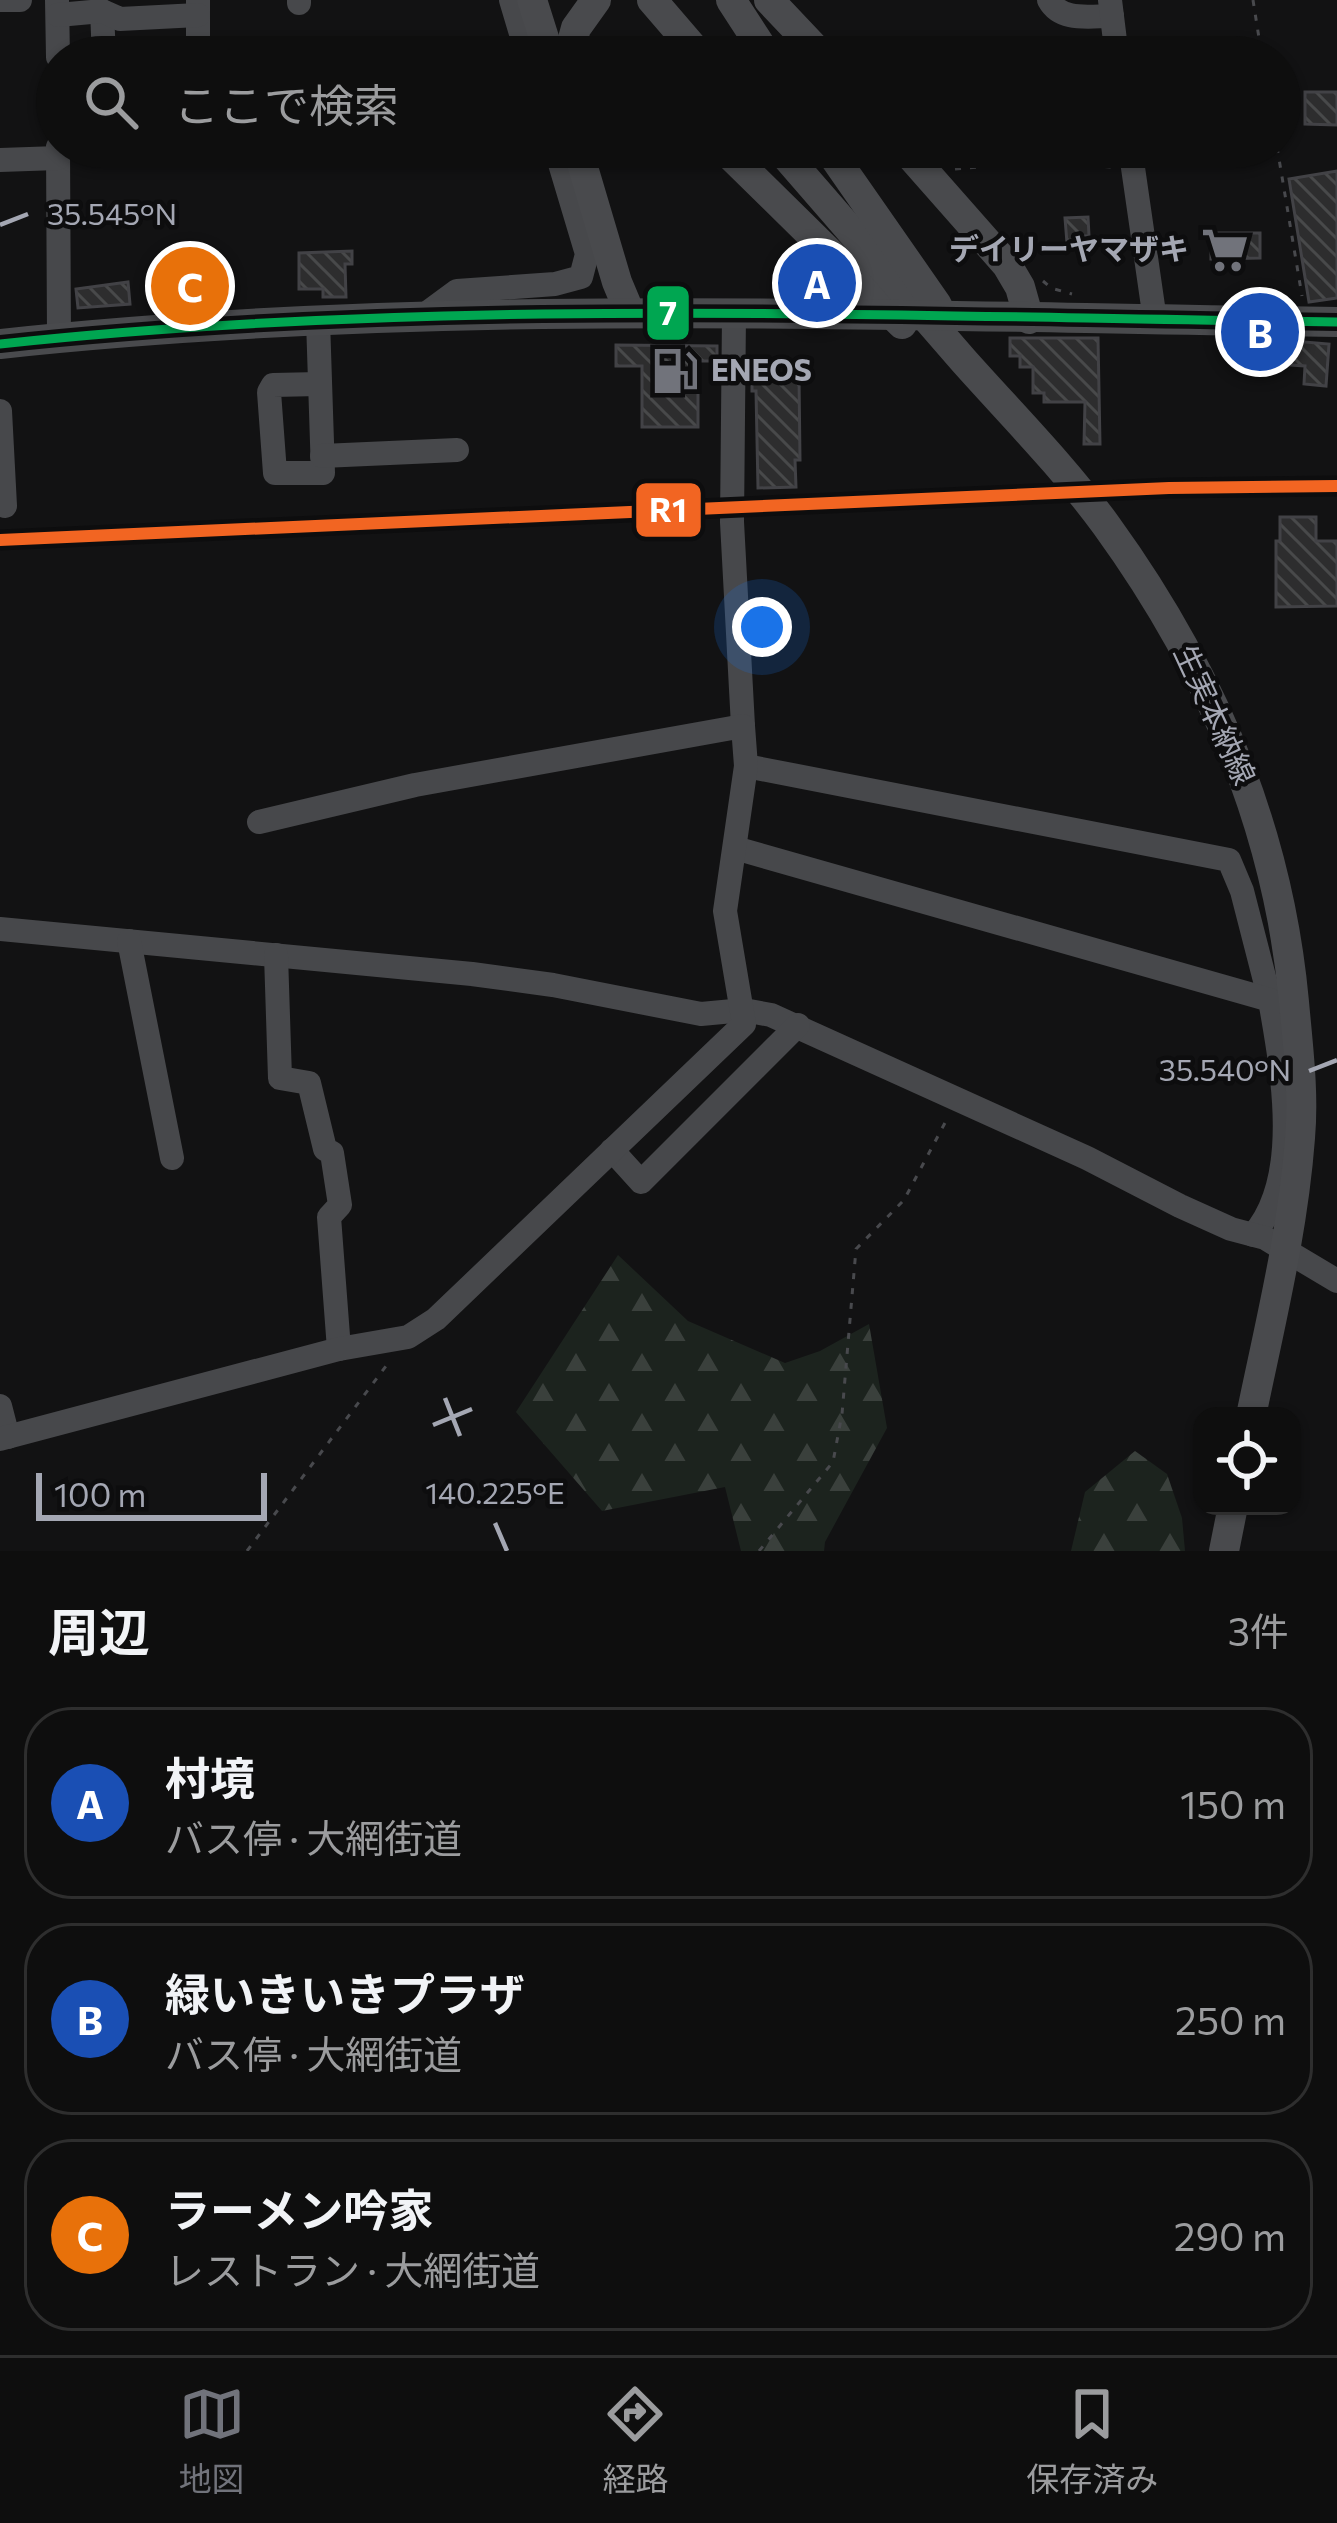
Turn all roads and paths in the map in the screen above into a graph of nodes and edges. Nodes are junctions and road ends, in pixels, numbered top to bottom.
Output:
1 (0, 0) edge
2 (20, 0) edge
3 (511, 0) edge
4 (532, 0) edge
5 (596, 0) edge
6 (652, 0) edge
7 (731, 0) edge
8 (769, 0) edge
9 (1049, 0) edge
10 (1253, 0) edge
11 (58, 7) edge
12 (198, 7) edge
13 (1111, 8) edge
14 (114, 10) edge
15 (522, 36) edge
16 (543, 36) edge
17 (574, 36) edge
18 (683, 36) edge
19 (754, 36) edge
20 (803, 36) edge
21 (1259, 36) edge
22 (36, 155) edge
23 (0, 160) edge
24 (58, 168) edge
25 (561, 168) edge
26 (583, 168) edge
27 (599, 168) edge
28 (743, 168) edge
29 (799, 168) edge
30 (839, 168) edge
31 (922, 168) edge
32 (973, 168) edge
33 (1133, 168) edge
34 (1282, 168) edge
35 (947, 170) dead end
36 (896, 267) junction
37 (1043, 282) dead end
38 (1073, 295) dead end
39 (630, 313) junction
40 (734, 314) junction
41 (423, 316) junction
42 (1029, 319) junction
43 (318, 320) junction
44 (1155, 320) junction
45 (1322, 322) edge
46 (59, 337) junction
47 (0, 344) edge
48 (319, 384) junction
49 (0, 411) edge
50 (457, 450) dead end
51 (322, 455) junction
52 (5, 506) dead end
53 (1136, 569) junction
54 (743, 726) junction
55 (746, 766) junction
56 (259, 822) dead end
57 (735, 848) junction
58 (0, 929) edge
59 (129, 941) junction
60 (276, 955) junction
61 (1270, 1000) junction
62 (744, 1010) junction
63 (798, 1025) junction
64 (957, 1100) junction
65 (613, 1150) junction
66 (172, 1158) dead end
67 (1253, 1234) junction
68 (1286, 1249) junction
69 (1337, 1281) edge
70 (408, 1337) junction
71 (339, 1349) junction
72 (0, 1406) edge
73 (1253, 1407) edge
74 (4, 1438) edge
75 (1230, 1515) edge
76 (247, 1551) edge
77 (759, 1551) edge
78 (1224, 1551) edge

1 - 2 street
3 - 15 street
4 - 16 main road
5 - 17 main road
6 - 18 main road
7 - 19 main road
8 - 20 main road
9 - 13 street
10 - 21 path
11 - 14 street
12 - 14 street
22 - 23 street
24 - 46 street
25 - 41 street
26 - 39 main road
27 - 39 main road
28 - 53 main road
29 - 36 main road
30 - 36 main road
31 - 42 main road
32 - 35 path
33 - 44 street
34 - 45 path
36 - 53 main road, 生実本納線
37 - 38 path
39 - 40 main road
39 - 41 main road
40 - 42 main road
40 - 54 street
41 - 43 main road
42 - 44 main road
43 - 46 main road
43 - 48 street
44 - 45 main road
46 - 47 main road
48 - 51 street
48 - 51 street
49 - 52 street
50 - 51 street
53 - 68 main road, 生実本納線
54 - 55 street
54 - 56 street
55 - 57 street
55 - 61 street
57 - 61 street
57 - 62 street
58 - 59 street
59 - 60 street
59 - 66 street
60 - 62 street
60 - 71 street
61 - 67 street
62 - 63 street
62 - 65 street
63 - 64 street
63 - 65 street
64 - 67 street
64 - 77 path
65 - 70 street
67 - 68 street
68 - 69 street
68 - 73 main road, 生実本納線
70 - 71 street
70 - 76 path
71 - 74 street
72 - 74 street
75 - 78 main road

